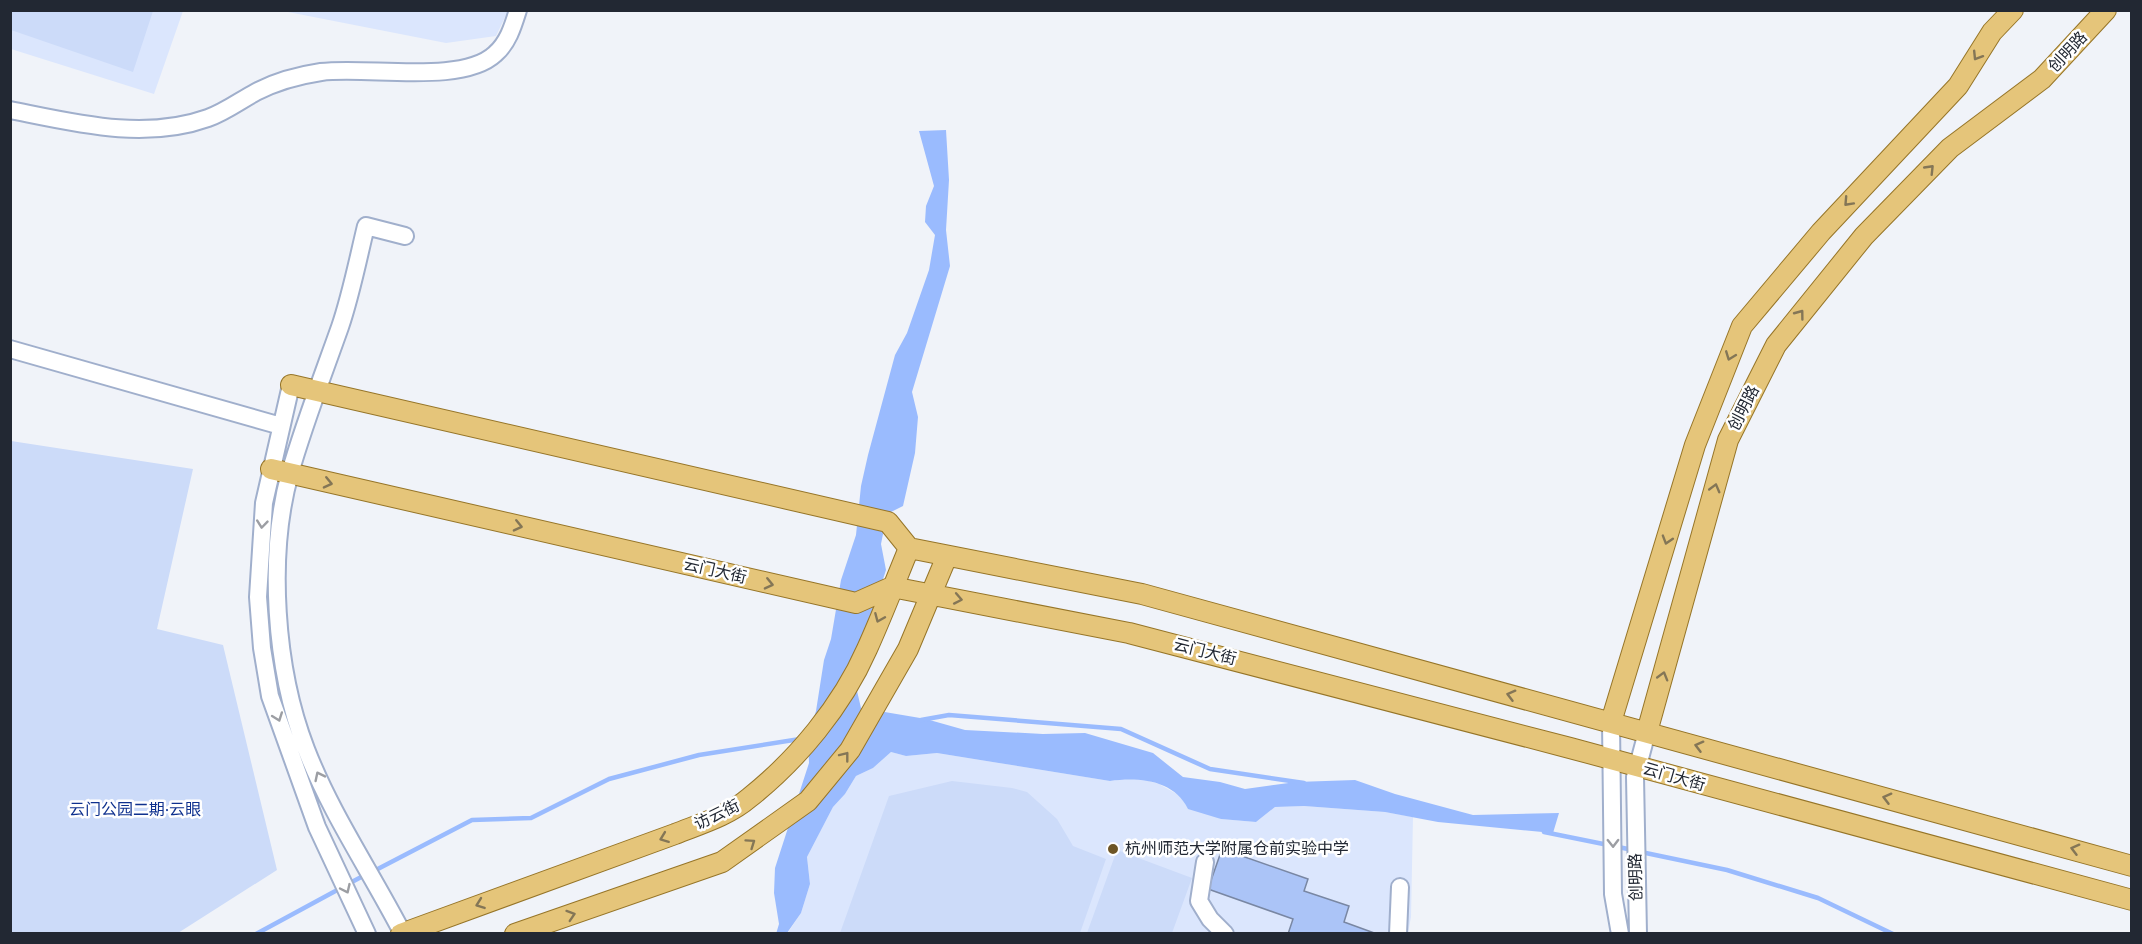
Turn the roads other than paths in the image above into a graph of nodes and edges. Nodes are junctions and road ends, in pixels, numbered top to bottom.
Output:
1 (518, 10) edge
2 (2013, 10) edge
3 (2106, 10) edge
4 (10, 110) edge
5 (405, 236) dead end
6 (10, 349) edge
7 (291, 385) joint
8 (318, 391) junction
9 (281, 426) junction
10 (280, 471) junction
11 (909, 548) junction
12 (947, 556) junction
13 (892, 587) junction
14 (931, 594) junction
15 (1611, 722) junction
16 (1647, 732) junction
17 (1611, 760) junction
18 (1638, 767) junction
19 (1205, 862) dead end
20 (2132, 866) edge
21 (1400, 887) dead end
22 (2132, 900) edge
23 (367, 933) edge
24 (402, 933) edge
25 (515, 933) edge
26 (1225, 933) edge
27 (1398, 933) edge
28 (1620, 933) edge
29 (1638, 933) edge

1 - 4 street
2 -> 15 main road, 创明路
16 -> 3 main road, 创明路
5 - 8 street
6 - 9 street
7 - 8 main road
7 - 9 street
8 - 10 street
8 - 11 main road
9 - 10 street
10 -> 13 main road, 云门大街
10 -> 23 street
24 -> 10 street
11 - 12 main road
11 - 13 main road, 访云街
12 - 14 main road
15 -> 12 main road
13 - 14 main road, 云门大街
13 -> 24 main road, 访云街
14 -> 17 main road, 云门大街
25 -> 14 main road
15 - 16 main road
15 - 17 street, 创明路
16 - 18 street, 创明路
20 -> 16 main road
17 - 18 main road, 云门大街
17 -> 28 street, 创明路
18 - 22 main road, 云门大街
18 - 29 street, 创明路
19 - 26 street
21 - 27 street

